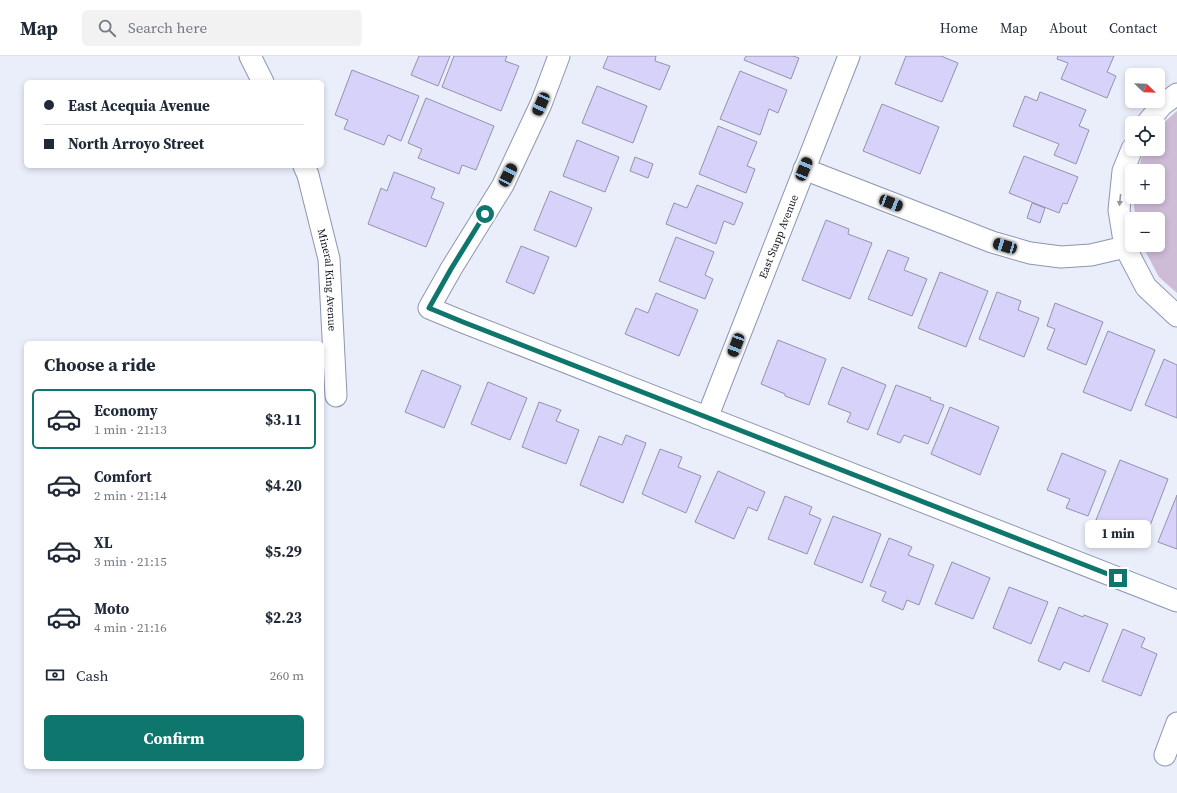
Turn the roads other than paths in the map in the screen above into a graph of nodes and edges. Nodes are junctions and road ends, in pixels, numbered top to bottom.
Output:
1 (250, 56) edge
2 (559, 56) edge
3 (849, 56) edge
4 (262, 80) edge
5 (1177, 94) edge
6 (1153, 116) edge
7 (1129, 156) edge
8 (305, 168) edge
9 (804, 169) junction
10 (1125, 242) edge
11 (1125, 247) edge
12 (1128, 252) edge
13 (1177, 316) edge
14 (336, 396) dead end
15 (707, 418) junction
16 (1177, 601) edge
17 (1177, 723) edge
18 (1165, 755) dead end

1 - 4 street
2 - 15 street
3 - 9 street, East Stapp Avenue
5 - 6 street
7 -> 10 street
8 - 14 street, Mineral King Avenue
9 - 11 street
9 - 15 street, East Stapp Avenue
12 - 13 street
15 - 16 street
17 - 18 street

